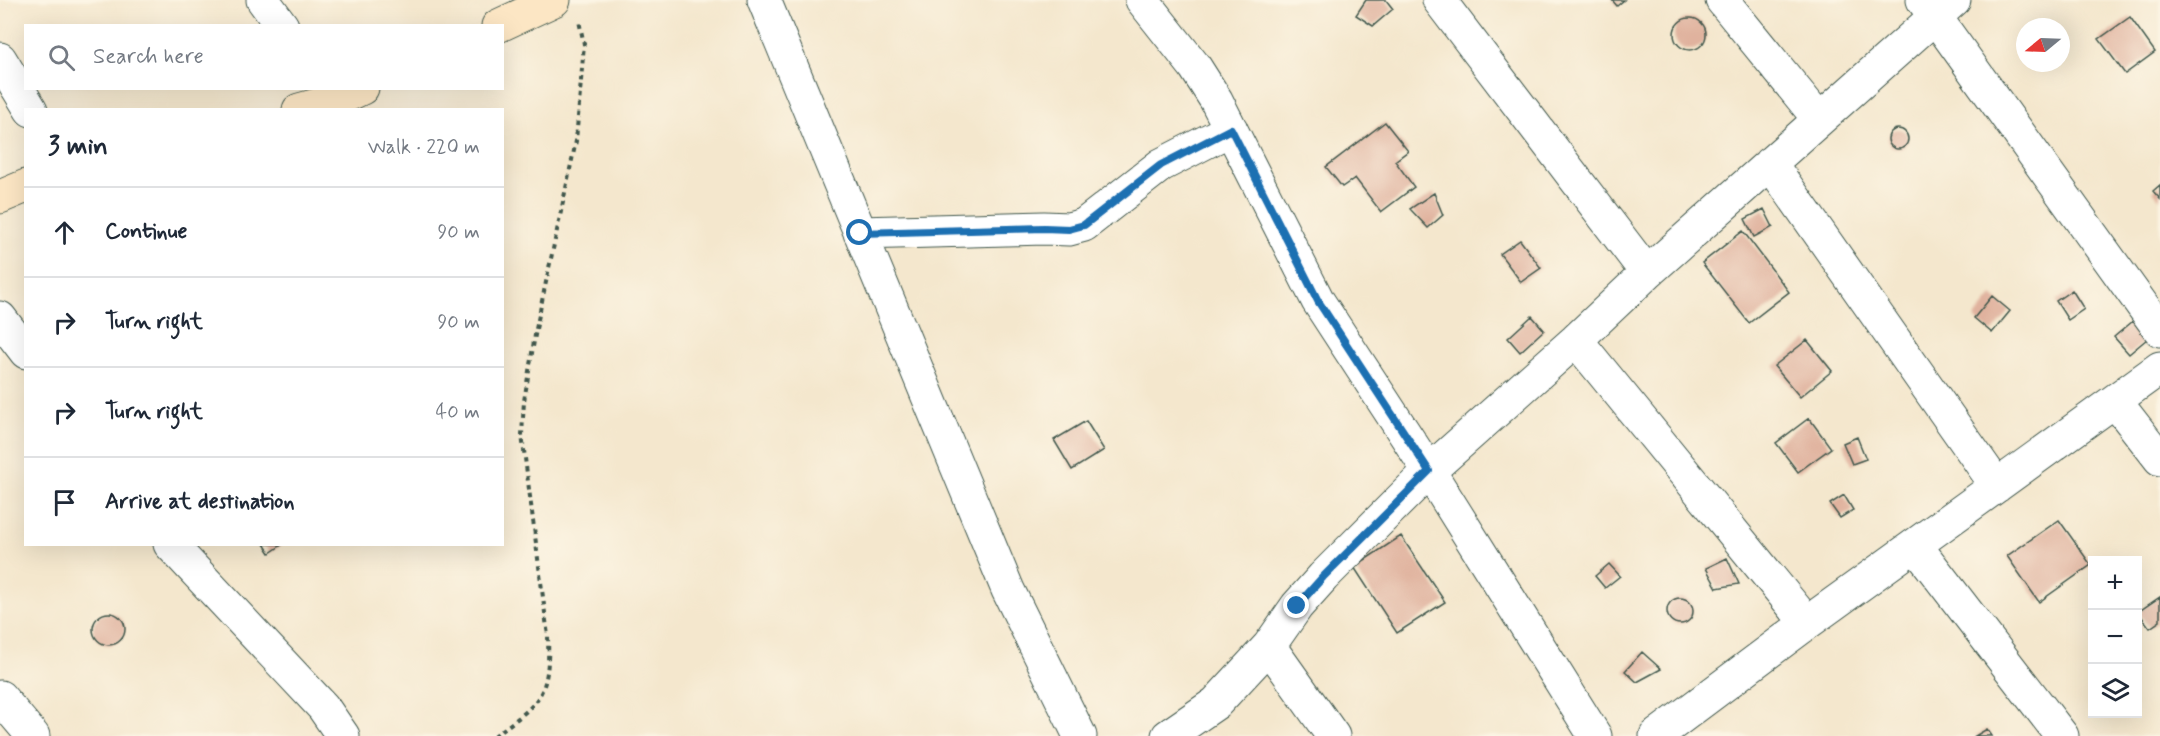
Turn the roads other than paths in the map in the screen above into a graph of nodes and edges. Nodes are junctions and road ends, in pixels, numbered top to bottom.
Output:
1 (263, 0) edge
2 (764, 0) edge
3 (1142, 0) edge
4 (1722, 0) edge
5 (1443, 1) edge
6 (564, 5) edge
7 (1937, 5) edge
8 (281, 24) edge
9 (504, 24) edge
10 (0, 59) edge
11 (344, 92) edge
12 (30, 108) edge
13 (304, 108) edge
14 (1820, 119) junction
15 (1231, 129) junction
16 (1770, 163) junction
17 (24, 187) edge
18 (0, 197) edge
19 (860, 233) junction
20 (1647, 273) junction
21 (0, 318) edge
22 (2160, 330) edge
23 (1576, 340) junction
24 (24, 349) edge
25 (2160, 368) edge
26 (2115, 401) junction
27 (2160, 459) edge
28 (1429, 471) junction
29 (1996, 486) junction
30 (1915, 545) junction
31 (172, 546) edge
32 (1807, 623) junction
33 (1269, 646) junction
34 (0, 697) edge
35 (33, 736) edge
36 (343, 736) edge
37 (1080, 736) edge
38 (1168, 736) edge
39 (1333, 736) edge
40 (1595, 736) edge
41 (1656, 736) edge
42 (2062, 736) edge

1 - 8 street
2 - 19 street
3 - 15 street
4 - 14 street
5 - 20 street
6 - 9 street
7 - 14 street
7 - 22 street
10 - 12 street
11 - 13 street
14 - 16 street
15 - 19 street
15 - 28 street
16 - 20 street
16 - 29 street
17 - 18 street
19 - 37 street
20 - 23 street
21 - 24 street
23 - 28 street
23 - 32 street
25 - 26 street
26 - 27 street
26 - 29 street
28 - 33 street
28 - 40 street
29 - 30 street
30 - 32 street
30 - 42 street
31 - 36 street
32 - 41 street
33 - 38 street
33 - 39 street
34 - 35 street

